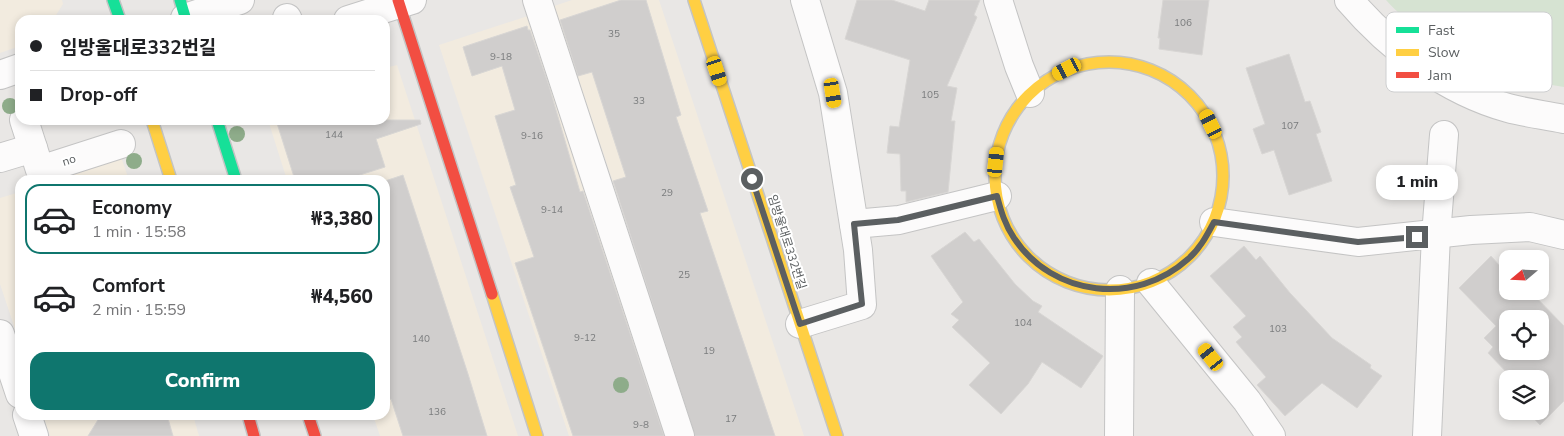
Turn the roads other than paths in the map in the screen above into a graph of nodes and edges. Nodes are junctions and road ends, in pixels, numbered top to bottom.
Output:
1 (113, 0) edge
2 (240, 0) edge
3 (537, 0) edge
4 (694, 0) edge
5 (805, 0) edge
6 (998, 0) edge
7 (1349, 0) edge
8 (403, 1) edge
9 (184, 13) edge
10 (118, 15) edge
11 (362, 15) edge
12 (1386, 39) edge
13 (15, 70) edge
14 (0, 76) edge
15 (1473, 92) edge
16 (1030, 93) junction
17 (1564, 119) edge
18 (26, 125) edge
19 (154, 125) edge
20 (219, 125) edge
21 (1444, 135) dead end
22 (121, 144) dead end
23 (33, 148) junction
24 (0, 158) edge
25 (169, 175) edge
26 (234, 175) edge
27 (997, 196) junction
28 (1214, 222) junction
29 (854, 224) junction
30 (1436, 235) junction
31 (1564, 235) edge
32 (1151, 282) junction
33 (1120, 290) junction
34 (800, 324) junction
35 (0, 334) edge
36 (15, 379) edge
37 (29, 420) edge
38 (249, 420) edge
39 (310, 420) edge
40 (34, 436) edge
41 (254, 436) edge
42 (315, 436) edge
43 (537, 436) edge
44 (680, 436) edge
45 (837, 436) edge
46 (1119, 436) edge
47 (1271, 436) edge
48 (1428, 436) edge

1 - 10 street
2 - 9 street
3 - 44 street
4 - 34 street, 임방울대로332번길
5 - 29 street
6 - 16 street
7 - 12 street
8 - 11 street
8 - 43 street
13 - 14 street
15 - 17 street
16 - 27 street
16 - 28 street
18 - 23 street, no
19 - 25 street
20 - 26 street
21 - 30 street
22 - 23 street, no
23 - 24 street
27 - 29 street
27 - 33 street
28 - 30 street
28 - 32 street
29 - 34 street
30 - 31 street
30 - 48 street
32 - 33 street
32 - 47 street
33 - 46 street
34 - 45 street, 임방울대로332번길
35 - 36 street
37 - 40 street
38 - 41 street
39 - 42 street

